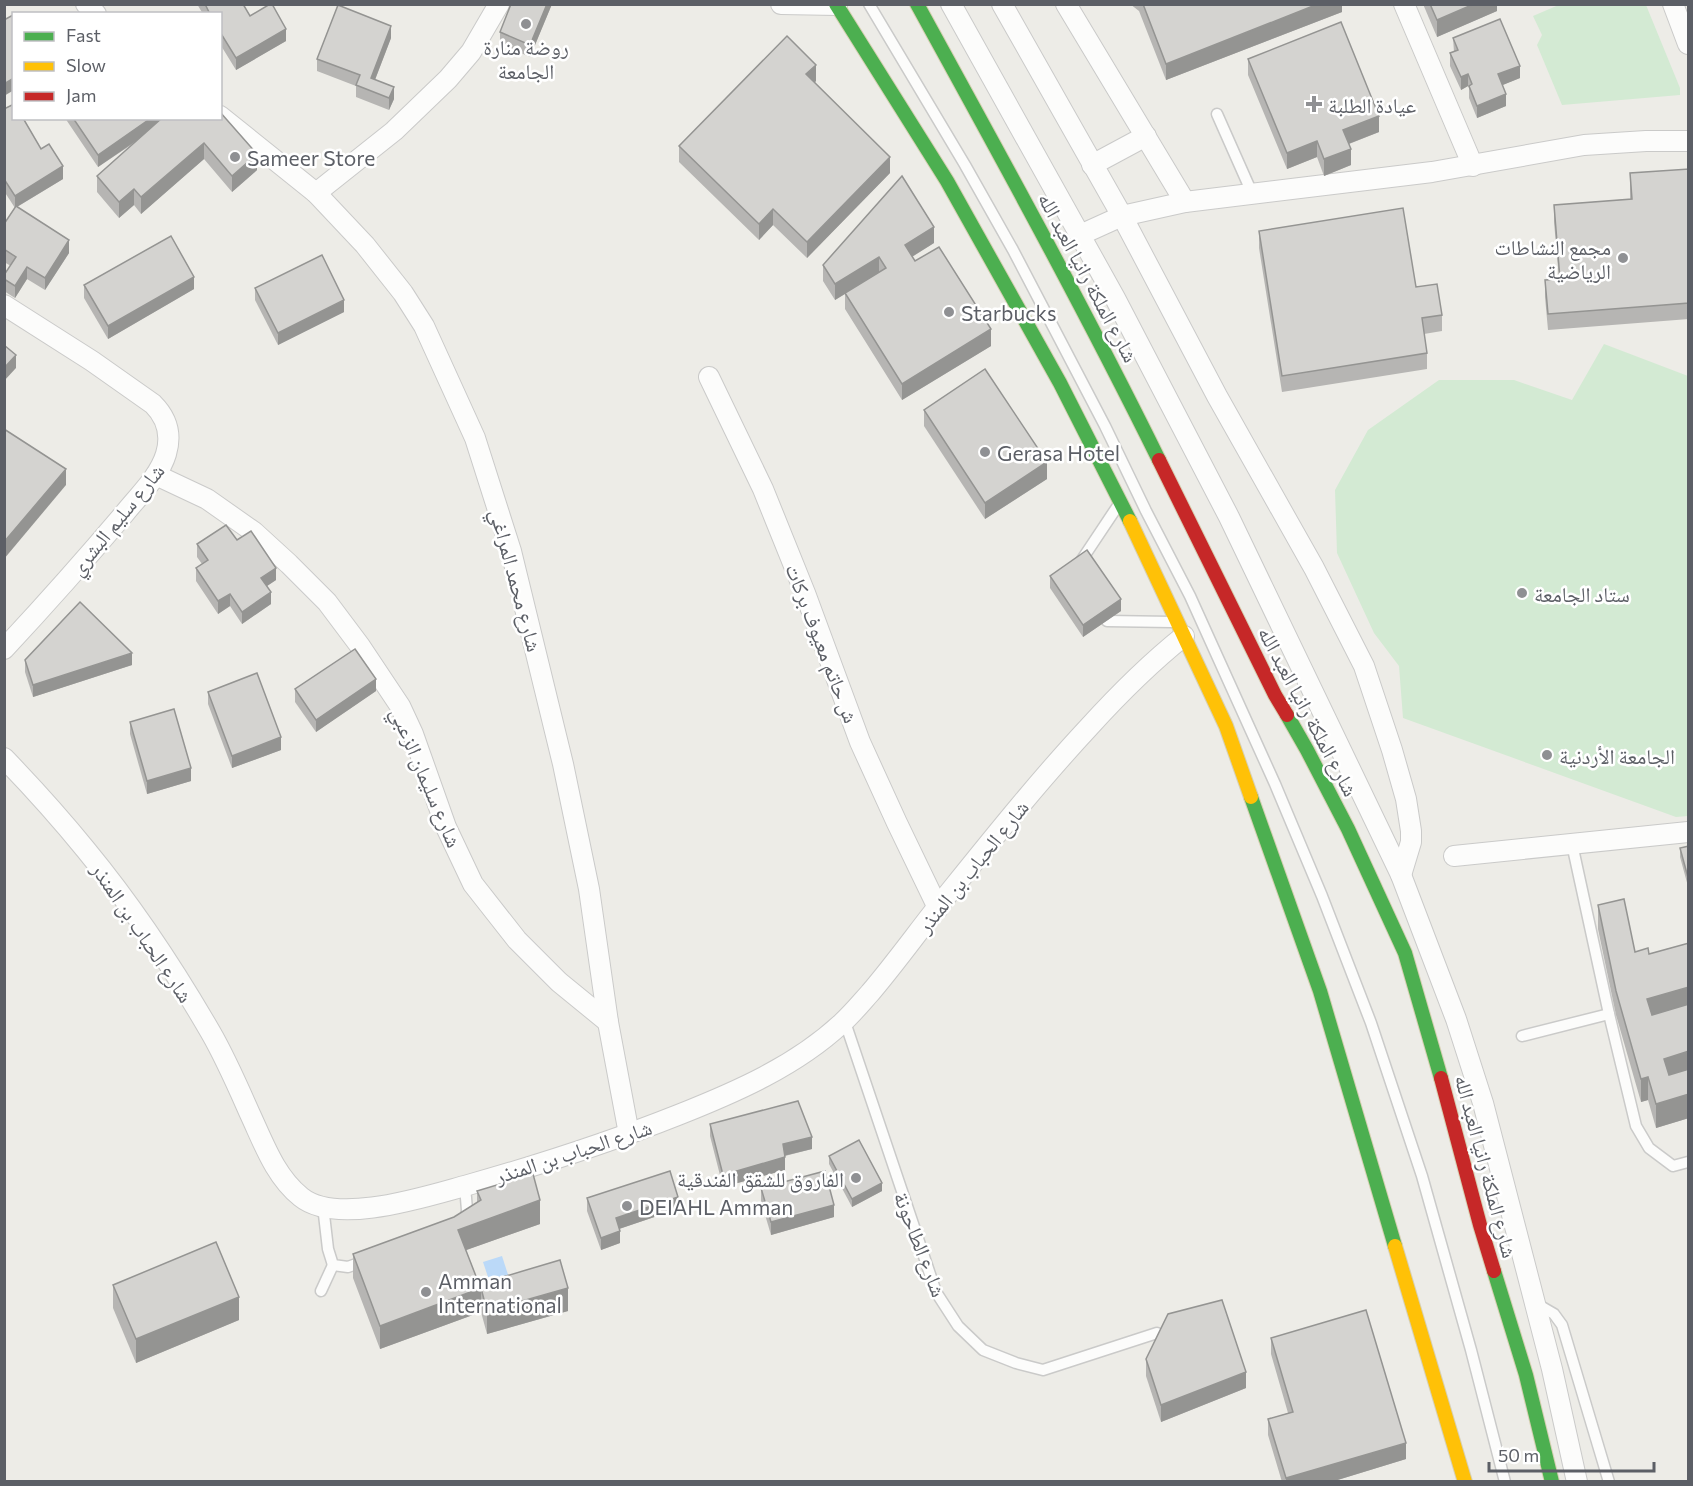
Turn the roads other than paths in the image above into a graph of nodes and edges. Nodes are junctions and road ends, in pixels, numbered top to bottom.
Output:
1 (499, 4) edge
2 (781, 4) edge
3 (869, 4) edge
4 (917, 4) edge
5 (951, 4) edge
6 (1002, 4) edge
7 (1066, 4) edge
8 (1404, 4) edge
9 (1673, 4) edge
10 (836, 5) edge
11 (1689, 44) edge
12 (1217, 114) dead end
13 (222, 118) edge
14 (1146, 136) junction
15 (1689, 141) edge
16 (1092, 165) junction
17 (1473, 166) junction
18 (316, 194) junction
19 (1252, 194) junction
20 (1185, 202) junction
21 (1122, 216) junction
22 (1080, 235) junction
23 (4, 305) edge
24 (709, 377) dead end
25 (156, 475) junction
26 (1121, 501) junction
27 (1074, 572) edge
28 (1107, 621) edge
29 (1180, 629) junction
30 (4, 649) edge
31 (4, 758) edge
32 (1689, 832) edge
33 (1572, 844) junction
34 (1454, 856) dead end
35 (1401, 875) junction
36 (938, 908) junction
37 (1609, 1014) junction
38 (608, 1022) junction
39 (844, 1022) junction
40 (1522, 1036) dead end
41 (630, 1134) junction
42 (1689, 1161) edge
43 (465, 1186) junction
44 (322, 1206) junction
45 (459, 1226) edge
46 (379, 1256) edge
47 (333, 1265) junction
48 (321, 1291) dead end
49 (1535, 1304) junction
50 (1157, 1333) edge
51 (1465, 1482) edge
52 (1505, 1482) edge
53 (1552, 1482) edge
54 (1577, 1482) edge
55 (1609, 1482) edge

1 - 18 street
2 - 10 street
3 - 52 lane
4 - 53 main road, شارع الملكة رانيا العبد الله
5 - 22 street
6 - 16 street
7 - 14 street
8 - 17 street
9 - 11 street
10 - 26 main road
12 - 19 lane
13 - 18 street, شارع محمد المراغي
14 - 16 street
14 - 20 street
15 - 17 street
16 - 21 street
17 - 19 street
18 - 38 street, شارع محمد المراغي
19 - 20 street
20 - 21 street
21 - 22 street
21 - 35 street
22 - 35 street
23 - 25 street, شارع سليم البشري
24 - 36 street, ش حاتم معيوف بركات
25 - 30 street, شارع سليم البشري
25 - 38 street, شارع سليمان الزعبي
26 - 27 lane
26 - 29 main road
28 - 29 lane
29 - 36 street, شارع الحباب بن المنذر
29 - 51 main road
31 - 44 street, شارع الحباب بن المنذر
32 - 33 street
33 - 34 street
33 - 37 lane
35 - 49 street
36 - 39 street, شارع الحباب بن المنذر
37 - 40 lane
37 - 42 lane
38 - 41 street, شارع محمد المراغي
39 - 41 street, شارع الحباب بن المنذر
39 - 50 lane, شارع الطاحونة
41 - 43 street, شارع الحباب بن المنذر
43 - 44 street, شارع الحباب بن المنذر
43 - 45 lane
44 - 47 lane
46 - 47 lane
47 - 48 lane
49 - 54 street
49 - 55 lane

